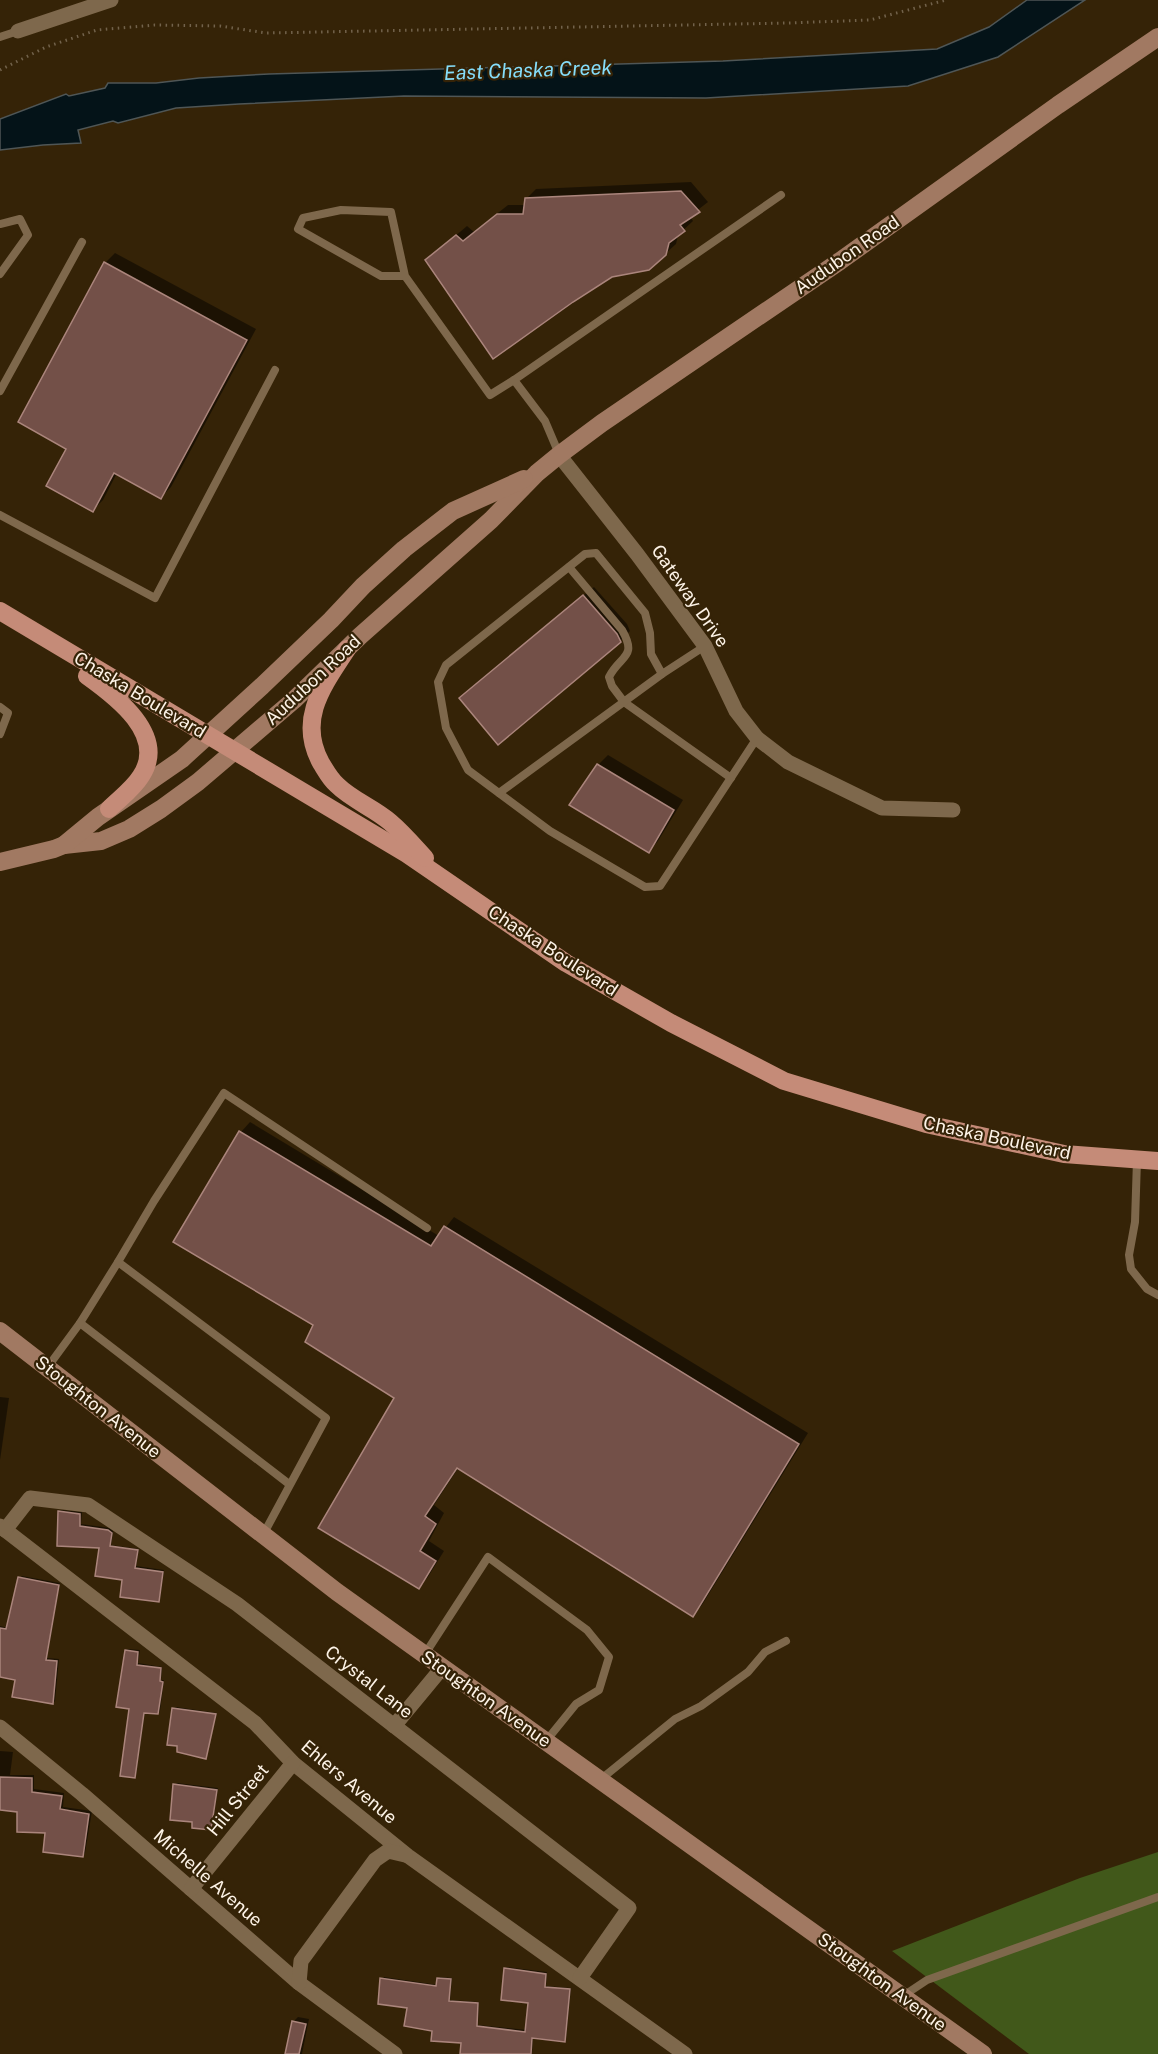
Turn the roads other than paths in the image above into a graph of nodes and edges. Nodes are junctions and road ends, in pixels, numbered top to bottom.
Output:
1 (111, 0) edge
2 (18, 31) joint
3 (0, 37) edge
4 (1158, 37) edge
5 (781, 195) dead end
6 (0, 224) edge
7 (82, 242) dead end
8 (0, 274) edge
9 (405, 276) junction
10 (275, 370) dead end
11 (514, 380) junction
12 (0, 390) edge
13 (559, 455) junction
14 (537, 473) junction
15 (0, 515) edge
16 (569, 567) junction
17 (0, 611) edge
18 (33, 631) junction
19 (705, 646) junction
20 (346, 649) junction
21 (662, 674) junction
22 (624, 702) junction
23 (0, 707) edge
24 (0, 734) edge
25 (208, 736) junction
26 (757, 738) junction
27 (234, 751) junction
28 (731, 778) junction
29 (499, 793) junction
30 (109, 809) junction
31 (953, 810) dead end
32 (64, 845) junction
33 (4, 859) edge
34 (449, 883) junction
35 (1137, 1159) junction
36 (1158, 1161) edge
37 (427, 1228) dead end
38 (118, 1262) junction
39 (1158, 1295) edge
40 (80, 1323) junction
41 (0, 1331) edge
42 (47, 1368) junction
43 (289, 1484) junction
44 (3, 1528) edge
45 (263, 1535) junction
46 (786, 1641) dead end
47 (424, 1655) junction
48 (442, 1668) junction
49 (0, 1726) edge
50 (394, 1726) junction
51 (546, 1741) junction
52 (293, 1763) junction
53 (600, 1780) junction
54 (408, 1856) junction
55 (191, 1889) junction
56 (1158, 1897) edge
57 (580, 1978) junction
58 (299, 1983) junction
59 (903, 1997) junction
60 (395, 2054) edge
61 (685, 2054) edge
62 (982, 2054) edge

1 - 2 street
2 - 3 lane
4 - 13 street, Audubon Road
5 - 11 lane
6 - 8 lane
7 - 12 lane
9 - 9 lane
9 - 11 lane
10 - 15 lane
11 - 13 lane
13 - 14 street, Audubon Road
13 - 19 street, Gateway Drive
14 - 20 street, Audubon Road
14 - 25 street, Audubon Road
16 - 21 lane
16 - 22 lane
16 - 29 lane
17 - 18 main road, Chaska Boulevard
18 - 25 main road, Chaska Boulevard
18 - 30 main road
19 - 21 lane
19 - 26 street, Gateway Drive
20 - 27 street, Audubon Road
20 - 34 main road
21 - 22 lane
22 - 28 lane
22 - 29 lane
23 - 24 lane
25 - 27 main road, Chaska Boulevard
25 - 30 street, Audubon Road
26 - 28 lane
26 - 31 street, Gateway Drive
27 - 32 street, Audubon Road
27 - 34 main road, Chaska Boulevard
28 - 29 lane
30 - 32 street, Audubon Road
32 - 33 street, Audubon Road
34 - 35 main road, Chaska Boulevard
35 - 36 main road, Chaska Boulevard
35 - 39 lane
37 - 38 lane
38 - 40 lane
38 - 43 lane
40 - 42 lane
40 - 43 lane
41 - 42 street, Stoughton Avenue
42 - 45 street, Stoughton Avenue
43 - 45 lane
44 - 50 street, Crystal Lane
44 - 52 street, Ehlers Avenue
45 - 47 street, Stoughton Avenue
46 - 53 lane
47 - 48 street, Stoughton Avenue
47 - 51 lane
48 - 50 street
48 - 51 street, Stoughton Avenue
49 - 55 street, Michelle Avenue
50 - 57 street, Crystal Lane
51 - 53 street, Stoughton Avenue
52 - 54 street, Ehlers Avenue
52 - 55 street, Hill Street
53 - 59 street, Stoughton Avenue
54 - 57 street, Ehlers Avenue
54 - 58 street
55 - 58 street, Michelle Avenue
56 - 59 lane
57 - 61 street, Ehlers Avenue
58 - 60 street, Michelle Avenue
59 - 62 street, Stoughton Avenue

